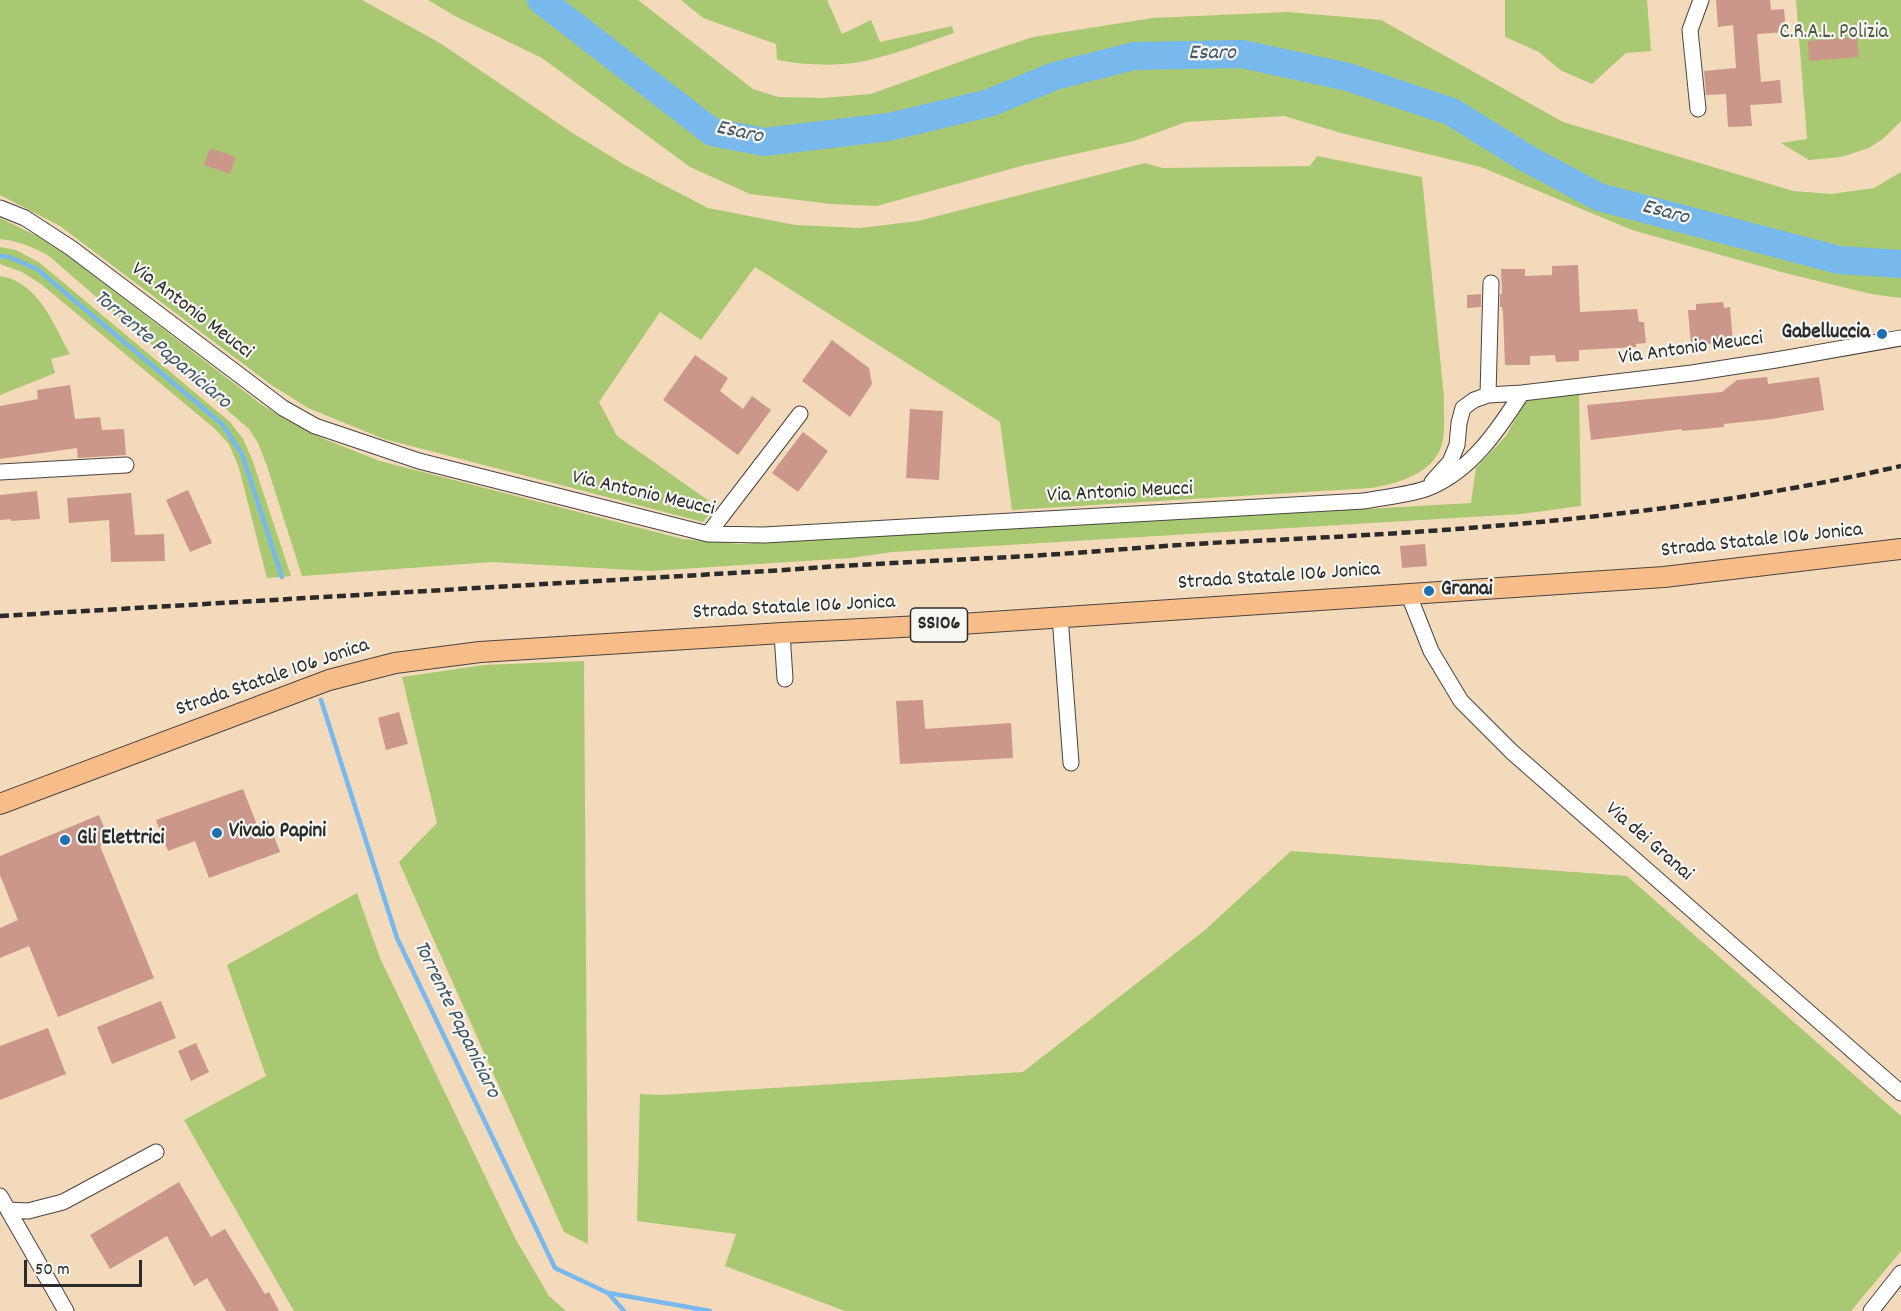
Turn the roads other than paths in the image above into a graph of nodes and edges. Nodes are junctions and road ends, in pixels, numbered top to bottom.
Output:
1 (1701, 0) edge
2 (1698, 109) dead end
3 (0, 208) edge
4 (1491, 283) dead end
5 (1901, 338) edge
6 (1522, 393) junction
7 (1488, 394) junction
8 (800, 414) dead end
9 (126, 465) dead end
10 (0, 472) edge
11 (1426, 489) junction
12 (708, 534) junction
13 (1901, 549) edge
14 (1408, 593) junction
15 (1060, 616) junction
16 (782, 633) junction
17 (785, 679) dead end
18 (1071, 763) dead end
19 (0, 804) edge
20 (1901, 1093) edge
21 (156, 1152) dead end
22 (0, 1196) edge
23 (8, 1210) junction
24 (1901, 1273) edge
25 (66, 1311) edge
26 (1871, 1311) edge

1 - 2 street
3 - 12 street, Via Antonio Meucci
4 - 7 street
5 - 6 street, Via Antonio Meucci
6 - 7 street, Via Antonio Meucci
6 - 11 street, Via Antonio Meucci
7 - 11 street
8 - 12 street
9 - 10 street
11 - 12 street, Via Antonio Meucci
13 - 14 main road, Strada Statale 106 Jonica / SS106
14 - 15 main road, Strada Statale 106 Jonica / SS106
14 - 20 street, Via dei Granai
15 - 16 main road, Strada Statale 106 Jonica / SS106
15 - 18 street
16 - 17 street
16 - 19 main road, Strada Statale 106 Jonica / SS106
21 - 23 street
22 - 23 street
23 - 25 street
24 - 26 street

